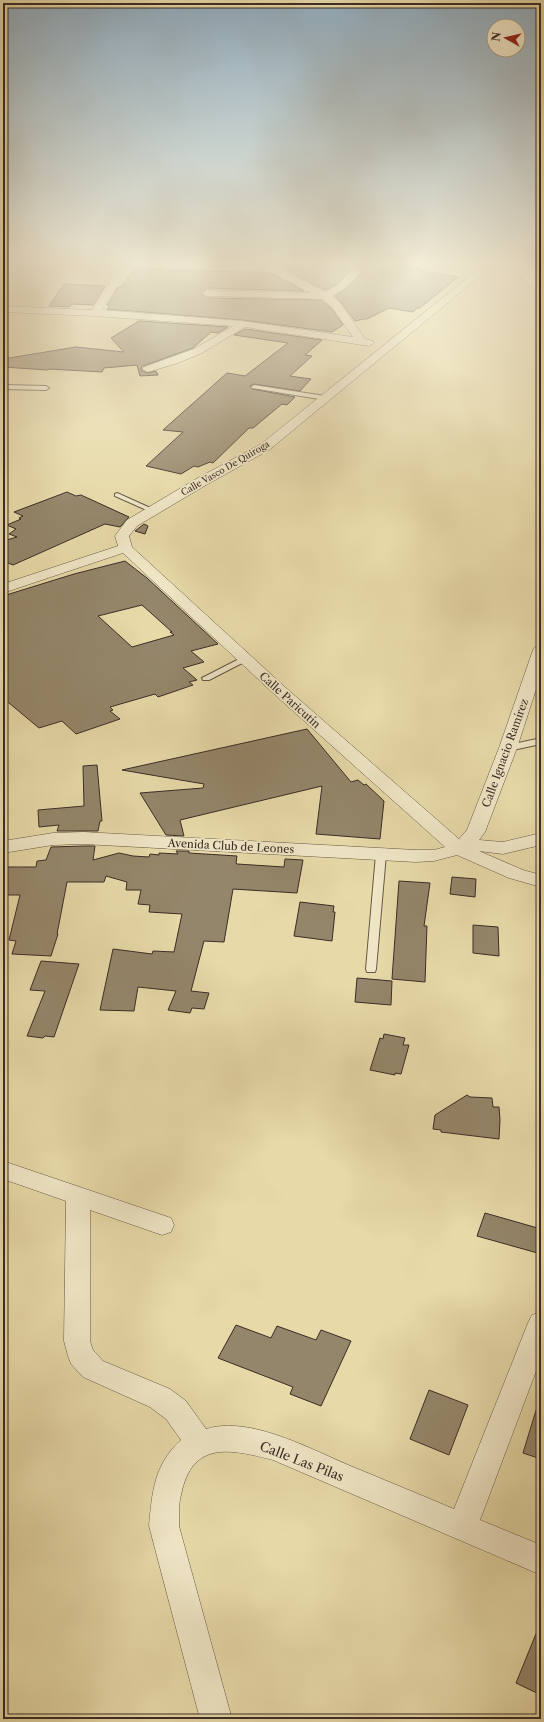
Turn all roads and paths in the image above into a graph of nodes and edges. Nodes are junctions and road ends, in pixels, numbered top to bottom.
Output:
1 (213, 343) edge
2 (374, 343) edge
3 (391, 343) edge
4 (388, 346) junction
5 (148, 369) dead end
6 (3, 386) edge
7 (254, 387) dead end
8 (46, 388) dead end
9 (325, 398) junction
10 (117, 495) dead end
11 (153, 511) junction
12 (125, 548) junction
13 (3, 589) edge
14 (540, 654) edge
15 (246, 659) junction
16 (206, 678) dead end
17 (541, 741) edge
18 (508, 748) junction
19 (541, 839) edge
20 (463, 846) junction
21 (3, 847) edge
22 (381, 854) junction
23 (541, 881) edge
24 (371, 969) dead end
25 (3, 1170) edge
26 (78, 1196) junction
27 (162, 1225) dead end
28 (541, 1322) edge
29 (198, 1443) junction
30 (462, 1527) junction
31 (541, 1560) edge
32 (216, 1719) edge

1 - 5 street
2 - 4 street
3 - 4 street, Calle Vasco De Quiroga
4 - 9 street, Calle Vasco De Quiroga
6 - 8 lane
7 - 9 lane
9 - 11 street, Calle Vasco De Quiroga
10 - 11 lane
11 - 12 street, Calle Vasco De Quiroga
12 - 13 street
12 - 15 street, Calle Paricutín
14 - 18 street, Calle Ignacio Ramírez
15 - 16 lane
15 - 20 street, Calle Paricutín
17 - 18 lane
18 - 20 street, Calle Ignacio Ramírez
19 - 20 street
20 - 22 street, Avenida Club de Leones
20 - 23 street
21 - 22 street, Avenida Club de Leones
22 - 24 lane
25 - 26 street
26 - 27 street
26 - 29 street
28 - 30 street
29 - 30 street, Calle Las Pilas
29 - 32 street, Calle Las Pilas
30 - 31 street, Calle Las Pilas

